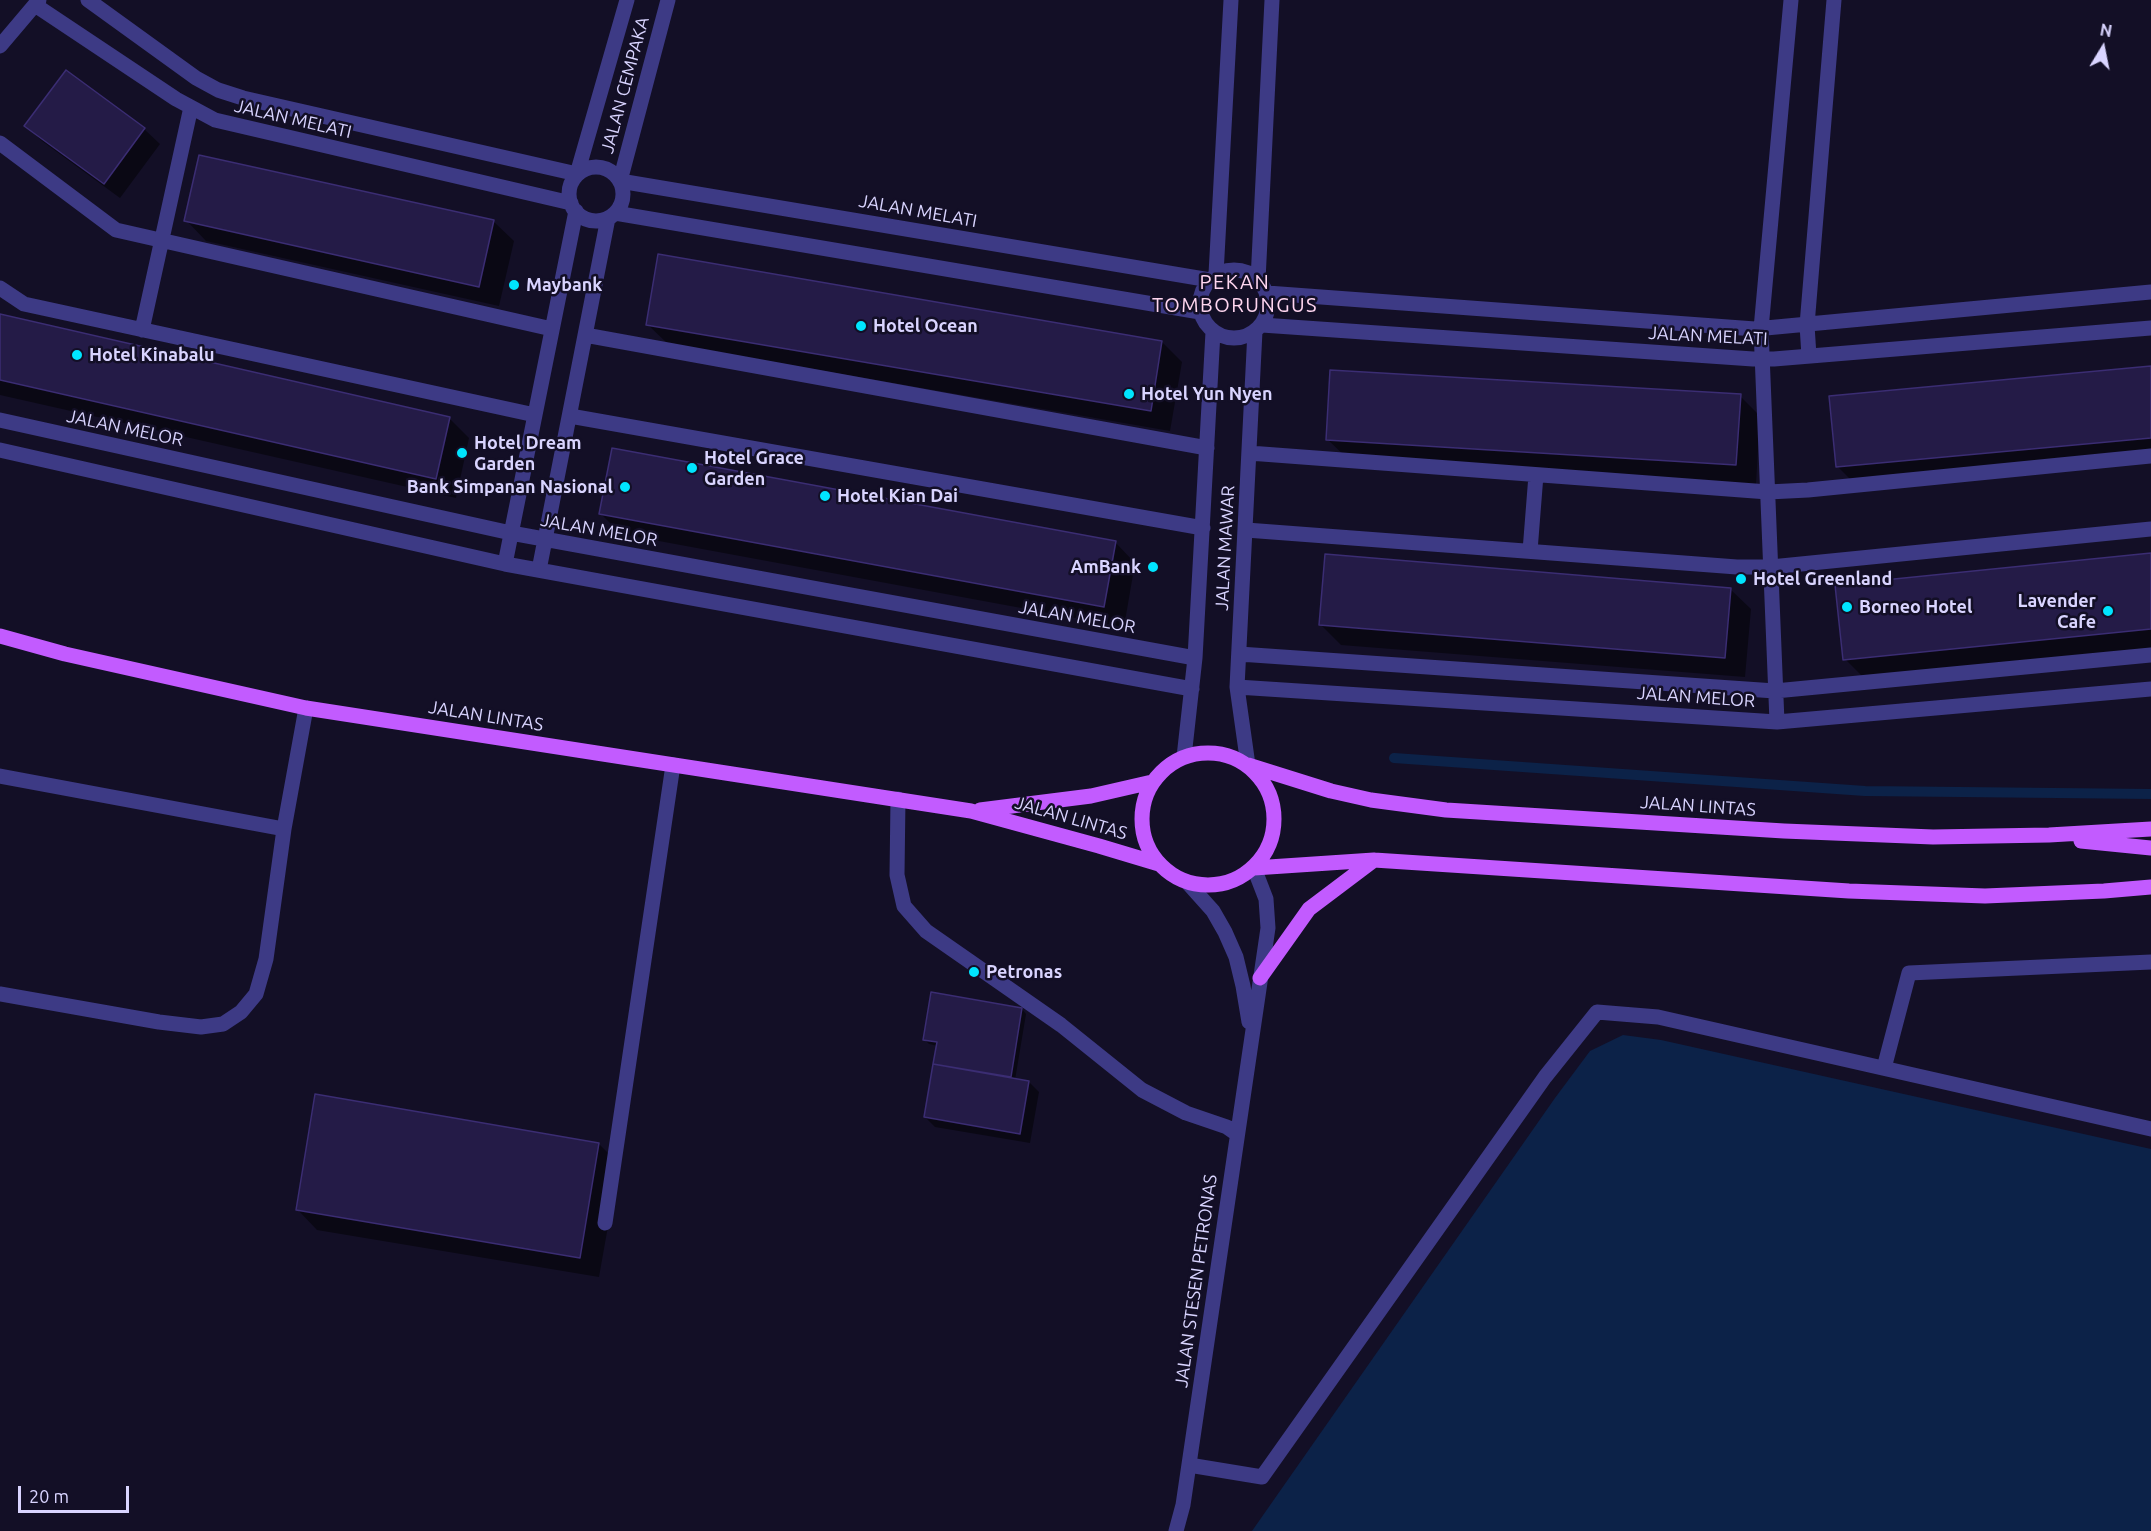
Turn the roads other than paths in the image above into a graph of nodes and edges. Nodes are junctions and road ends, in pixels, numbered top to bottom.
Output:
1 (88, 0) edge
2 (627, 0) edge
3 (668, 0) edge
4 (1231, 0) edge
5 (1272, 0) edge
6 (1791, 0) edge
7 (1834, 0) edge
8 (37, 2) edge
9 (0, 46) edge
10 (191, 107) junction
11 (0, 143) edge
12 (577, 174) junction
13 (620, 181) junction
14 (573, 207) junction
15 (612, 215) junction
16 (163, 240) junction
17 (1213, 277) junction
18 (1263, 286) junction
19 (0, 288) edge
20 (2151, 292) edge
21 (1200, 312) junction
22 (1807, 325) junction
23 (1259, 328) junction
24 (1761, 328) junction
25 (2151, 328) edge
26 (552, 329) junction
27 (142, 330) junction
28 (1214, 332) junction
29 (585, 335) junction
30 (1809, 356) junction
31 (1763, 359) junction
32 (535, 415) junction
33 (570, 416) junction
34 (0, 420) edge
35 (1207, 448) junction
36 (0, 450) edge
37 (1249, 453) junction
38 (2151, 456) edge
39 (1536, 475) junction
40 (1768, 492) junction
41 (1203, 528) junction
42 (2151, 529) edge
43 (1246, 530) junction
44 (511, 533) junction
45 (545, 540) junction
46 (1530, 551) junction
47 (505, 564) junction
48 (1771, 567) junction
49 (539, 570) junction
50 (0, 636) edge
51 (1239, 654) junction
52 (2151, 655) edge
53 (1195, 658) junction
54 (1237, 687) junction
55 (1192, 689) junction
56 (2151, 689) edge
57 (1776, 691) junction
58 (306, 708) junction
59 (1777, 722) junction
60 (1184, 757) junction
61 (673, 765) junction
62 (1248, 765) junction
63 (0, 776) edge
64 (1152, 782) junction
65 (898, 800) junction
66 (971, 811) junction
67 (284, 829) junction
68 (2151, 829) edge
69 (2030, 835) junction
70 (2151, 848) edge
71 (1374, 860) junction
72 (1159, 864) junction
73 (1254, 868) junction
74 (1186, 882) junction
75 (2151, 887) edge
76 (2151, 962) edge
77 (1260, 978) junction
78 (0, 994) edge
79 (1251, 1036) junction
80 (1884, 1068) junction
81 (2151, 1129) edge
82 (1237, 1134) junction
83 (605, 1223) dead end
84 (1189, 1465) junction
85 (1176, 1531) edge

1 - 12 street, JALAN MELATI
2 - 12 street, JALAN CEMPAKA
3 - 13 street, JALAN CEMPAKA
4 - 17 street
5 - 18 street
6 - 24 street
7 - 22 street
8 - 9 street
8 - 10 street, JALAN MELATI
10 - 14 street, JALAN MELATI
10 - 16 street
11 - 16 street
12 - 13 street
12 - 14 street
13 - 15 street
13 - 17 street, JALAN MELATI
14 - 15 street
14 - 26 street
15 - 21 street
15 - 29 street
16 - 26 street
16 - 27 street
17 - 18 street
17 - 21 street
18 - 23 street
18 - 24 street, JALAN MELATI
19 - 27 street
20 - 22 street, JALAN MELATI
21 - 28 street
22 - 24 street, JALAN MELATI
22 - 30 street
23 - 28 street
23 - 31 street, JALAN MELATI
23 - 37 street, JALAN MAWAR
24 - 31 street
25 - 30 street, JALAN MELATI
26 - 32 street
27 - 32 street
28 - 35 street, JALAN MAWAR
29 - 33 street
29 - 35 street
30 - 31 street, JALAN MELATI
31 - 40 street
32 - 44 street
33 - 41 street
33 - 45 street
34 - 44 street, JALAN MELOR
35 - 41 street, JALAN MAWAR
36 - 47 street
37 - 39 street
37 - 43 street, JALAN MAWAR
38 - 40 street
39 - 40 street
39 - 46 street
40 - 48 street
41 - 53 street, JALAN MAWAR
42 - 48 street
43 - 46 street
43 - 51 street, JALAN MAWAR
44 - 45 street, JALAN MELOR
44 - 47 street
45 - 49 street
45 - 53 street, JALAN MELOR
46 - 48 street
47 - 49 street
48 - 57 street
49 - 55 street
50 - 58 main road, JALAN LINTAS
51 - 54 street, JALAN MAWAR
51 - 57 street, JALAN MELOR
52 - 57 street, JALAN MELOR
53 - 55 street, JALAN MAWAR
54 - 59 street, JALAN MELOR
54 - 62 street, JALAN MAWAR
55 - 60 street, JALAN MAWAR
56 - 59 street, JALAN MELOR
57 - 59 street
58 - 61 main road, JALAN LINTAS
58 - 67 street
60 - 62 main road
60 - 64 main road
61 - 65 main road, JALAN LINTAS
61 - 83 street
62 - 69 main road, JALAN LINTAS
62 - 73 main road
63 - 67 street
64 - 66 main road, JALAN LINTAS
64 - 72 main road
65 - 66 main road, JALAN LINTAS
65 - 82 street
66 - 72 main road, JALAN LINTAS
67 - 78 street
68 - 69 main road, JALAN LINTAS
69 - 70 main road
71 - 73 main road
71 - 75 main road
71 - 77 main road
72 - 74 main road
73 - 74 main road
73 - 77 street, JALAN STESEN PETRONAS
74 - 79 street, JALAN STESEN PETRONAS
76 - 80 street
77 - 79 street, JALAN STESEN PETRONAS
79 - 82 street, JALAN STESEN PETRONAS
80 - 81 street
80 - 84 street
82 - 84 street, JALAN STESEN PETRONAS
84 - 85 street, JALAN STESEN PETRONAS

